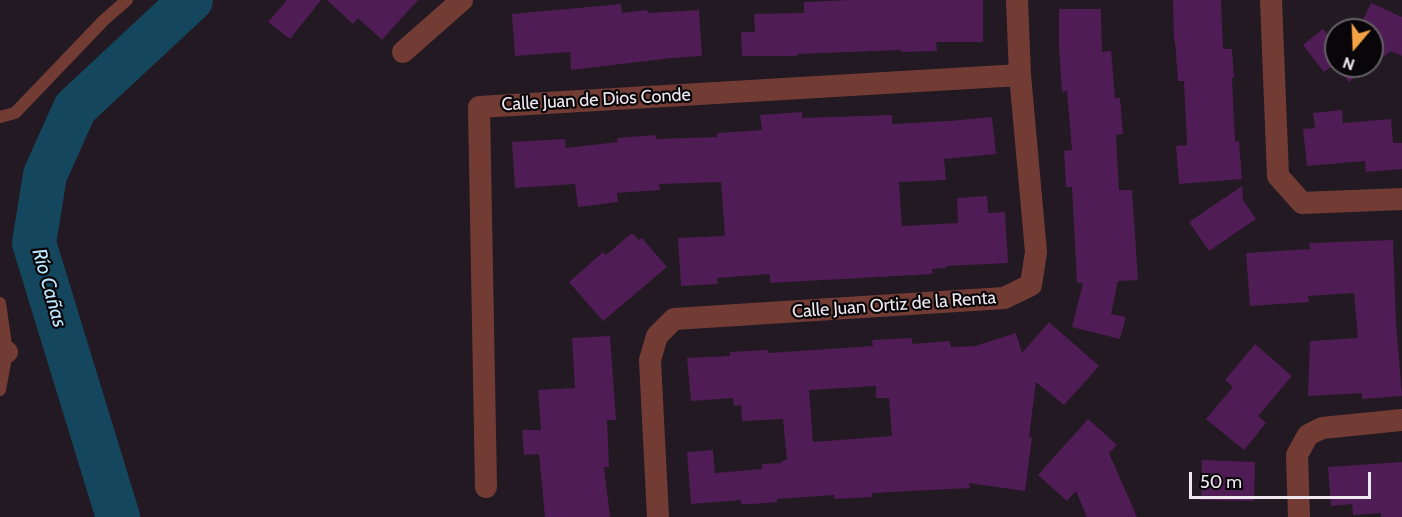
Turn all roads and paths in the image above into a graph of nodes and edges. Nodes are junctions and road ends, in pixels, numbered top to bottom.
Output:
1 (127, 0) edge
2 (462, 0) edge
3 (1017, 0) edge
4 (1271, 0) edge
5 (403, 52) dead end
6 (1020, 75) junction
7 (0, 117) edge
8 (1402, 199) edge
9 (0, 303) edge
10 (3, 352) edge
11 (0, 390) edge
12 (1402, 420) edge
13 (486, 487) dead end
14 (658, 517) edge
15 (1299, 517) edge

1 - 7 lane
2 - 5 street
3 - 6 street, Calle Juan Ortiz de la Renta
4 - 8 street
6 - 13 street, Calle Juan de Dios Conde
6 - 14 street, Calle Juan Ortiz de la Renta
9 - 10 lane
10 - 11 lane
12 - 15 street

